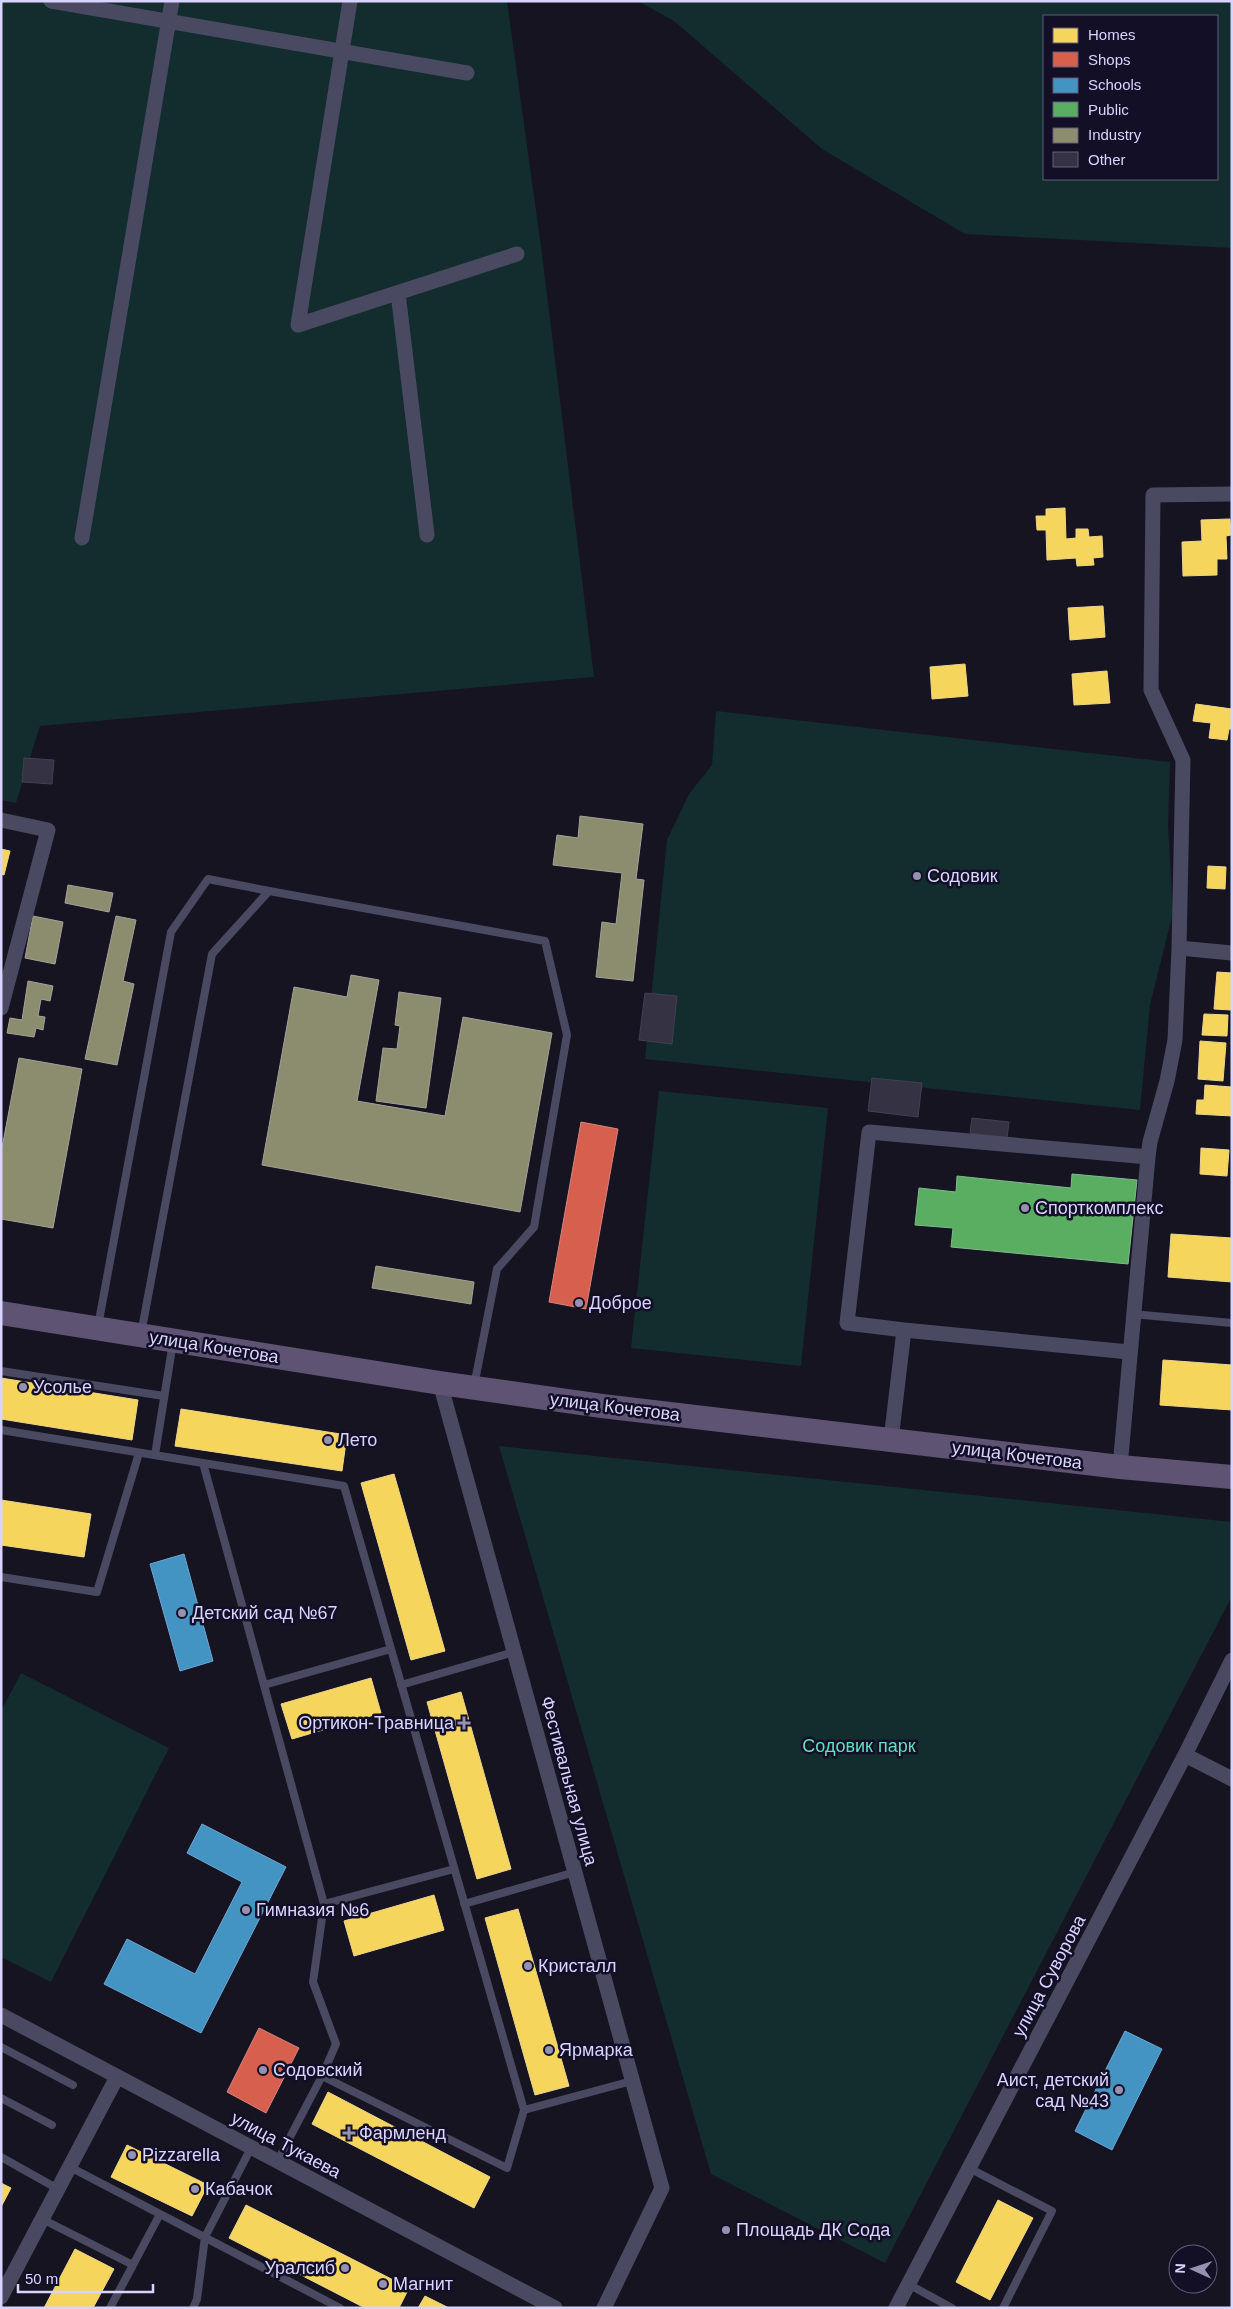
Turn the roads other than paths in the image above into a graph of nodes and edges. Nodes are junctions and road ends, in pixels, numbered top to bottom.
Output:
1 (51, 1) edge
2 (172, 1) edge
3 (350, 1) edge
4 (168, 22) junction
5 (342, 51) junction
6 (467, 73) dead end
7 (517, 254) dead end
8 (398, 293) junction
9 (1232, 494) edge
10 (428, 535) dead end
11 (82, 538) dead end
12 (1, 820) edge
13 (269, 891) junction
14 (1179, 948) junction
15 (1232, 953) edge
16 (1, 1008) edge
17 (1148, 1157) junction
18 (1, 1313) edge
19 (1132, 1314) junction
20 (1232, 1323) edge
21 (97, 1328) junction
22 (904, 1330) junction
23 (141, 1335) junction
24 (173, 1340) junction
25 (1129, 1352) junction
26 (1, 1371) edge
27 (440, 1384) junction
28 (474, 1388) junction
29 (164, 1396) junction
30 (1, 1430) edge
31 (891, 1440) junction
32 (139, 1453) junction
33 (155, 1455) junction
34 (203, 1463) junction
35 (1120, 1467) junction
36 (1232, 1477) edge
37 (1, 1577) edge
38 (391, 1649) junction
39 (514, 1652) junction
40 (1232, 1660) edge
41 (264, 1685) junction
42 (401, 1685) junction
43 (1185, 1755) junction
44 (1232, 1779) edge
45 (454, 1869) junction
46 (575, 1872) junction
47 (324, 1904) junction
48 (464, 1904) junction
49 (2, 2017) edge
50 (1, 2047) edge
51 (322, 2076) junction
52 (117, 2078) junction
53 (632, 2082) junction
54 (73, 2084) dead end
55 (1, 2098) edge
56 (524, 2110) junction
57 (52, 2125) dead end
58 (251, 2148) junction
59 (1, 2157) edge
60 (277, 2162) junction
61 (70, 2167) junction
62 (969, 2168) junction
63 (58, 2190) junction
64 (160, 2214) junction
65 (42, 2219) junction
66 (205, 2237) junction
67 (133, 2265) junction
68 (908, 2284) junction
69 (1, 2297) edge
70 (110, 2308) edge
71 (192, 2308) edge
72 (340, 2308) edge
73 (554, 2308) edge
74 (604, 2308) edge
75 (896, 2308) edge
76 (952, 2308) edge
77 (1003, 2308) edge

1 - 4 street
2 - 4 street
3 - 5 street
4 - 5 street
4 - 11 street
5 - 6 street
5 - 8 street
7 - 8 street
8 - 10 street
9 - 14 street
12 - 16 street
13 - 21 lane
13 - 23 lane
13 - 28 lane
14 - 15 street
14 - 17 street
17 - 19 street
17 - 22 street
18 - 21 main road, улица Кочетова
19 - 20 lane
19 - 25 street
21 - 23 main road, улица Кочетова
22 - 25 street
22 - 31 street
23 - 24 main road, улица Кочетова
24 - 27 main road, улица Кочетова
24 - 29 lane
25 - 35 street
26 - 29 lane
27 - 28 main road, улица Кочетова
27 - 39 street, Фестивальная улица
28 - 31 main road, улица Кочетова
29 - 33 lane
30 - 32 lane
31 - 35 main road, улица Кочетова
32 - 33 lane
32 - 37 lane
33 - 34 lane
34 - 38 lane
34 - 41 lane
35 - 36 main road, улица Кочетова
38 - 41 lane
38 - 42 lane
39 - 42 lane
39 - 46 street, Фестивальная улица
40 - 43 street, улица Суворова
41 - 47 lane
42 - 45 lane
43 - 44 street
43 - 62 street, улица Суворова
45 - 47 lane
45 - 48 lane
46 - 48 lane
46 - 53 street, Фестивальная улица
47 - 51 lane
48 - 56 lane
49 - 52 street, улица Тукаева
50 - 54 lane
51 - 56 lane
51 - 60 lane
52 - 58 street, улица Тукаева
52 - 61 street
53 - 56 lane
53 - 74 street, Фестивальная улица
55 - 57 lane
58 - 60 street, улица Тукаева
58 - 66 lane
59 - 63 lane
60 - 73 street, улица Тукаева
61 - 63 street
61 - 64 lane
62 - 68 street, улица Суворова
62 - 77 lane
63 - 65 street
64 - 66 lane
64 - 67 lane
65 - 67 lane
65 - 69 street
66 - 71 lane
66 - 72 lane
67 - 70 lane
68 - 75 street, улица Суворова
68 - 76 lane

